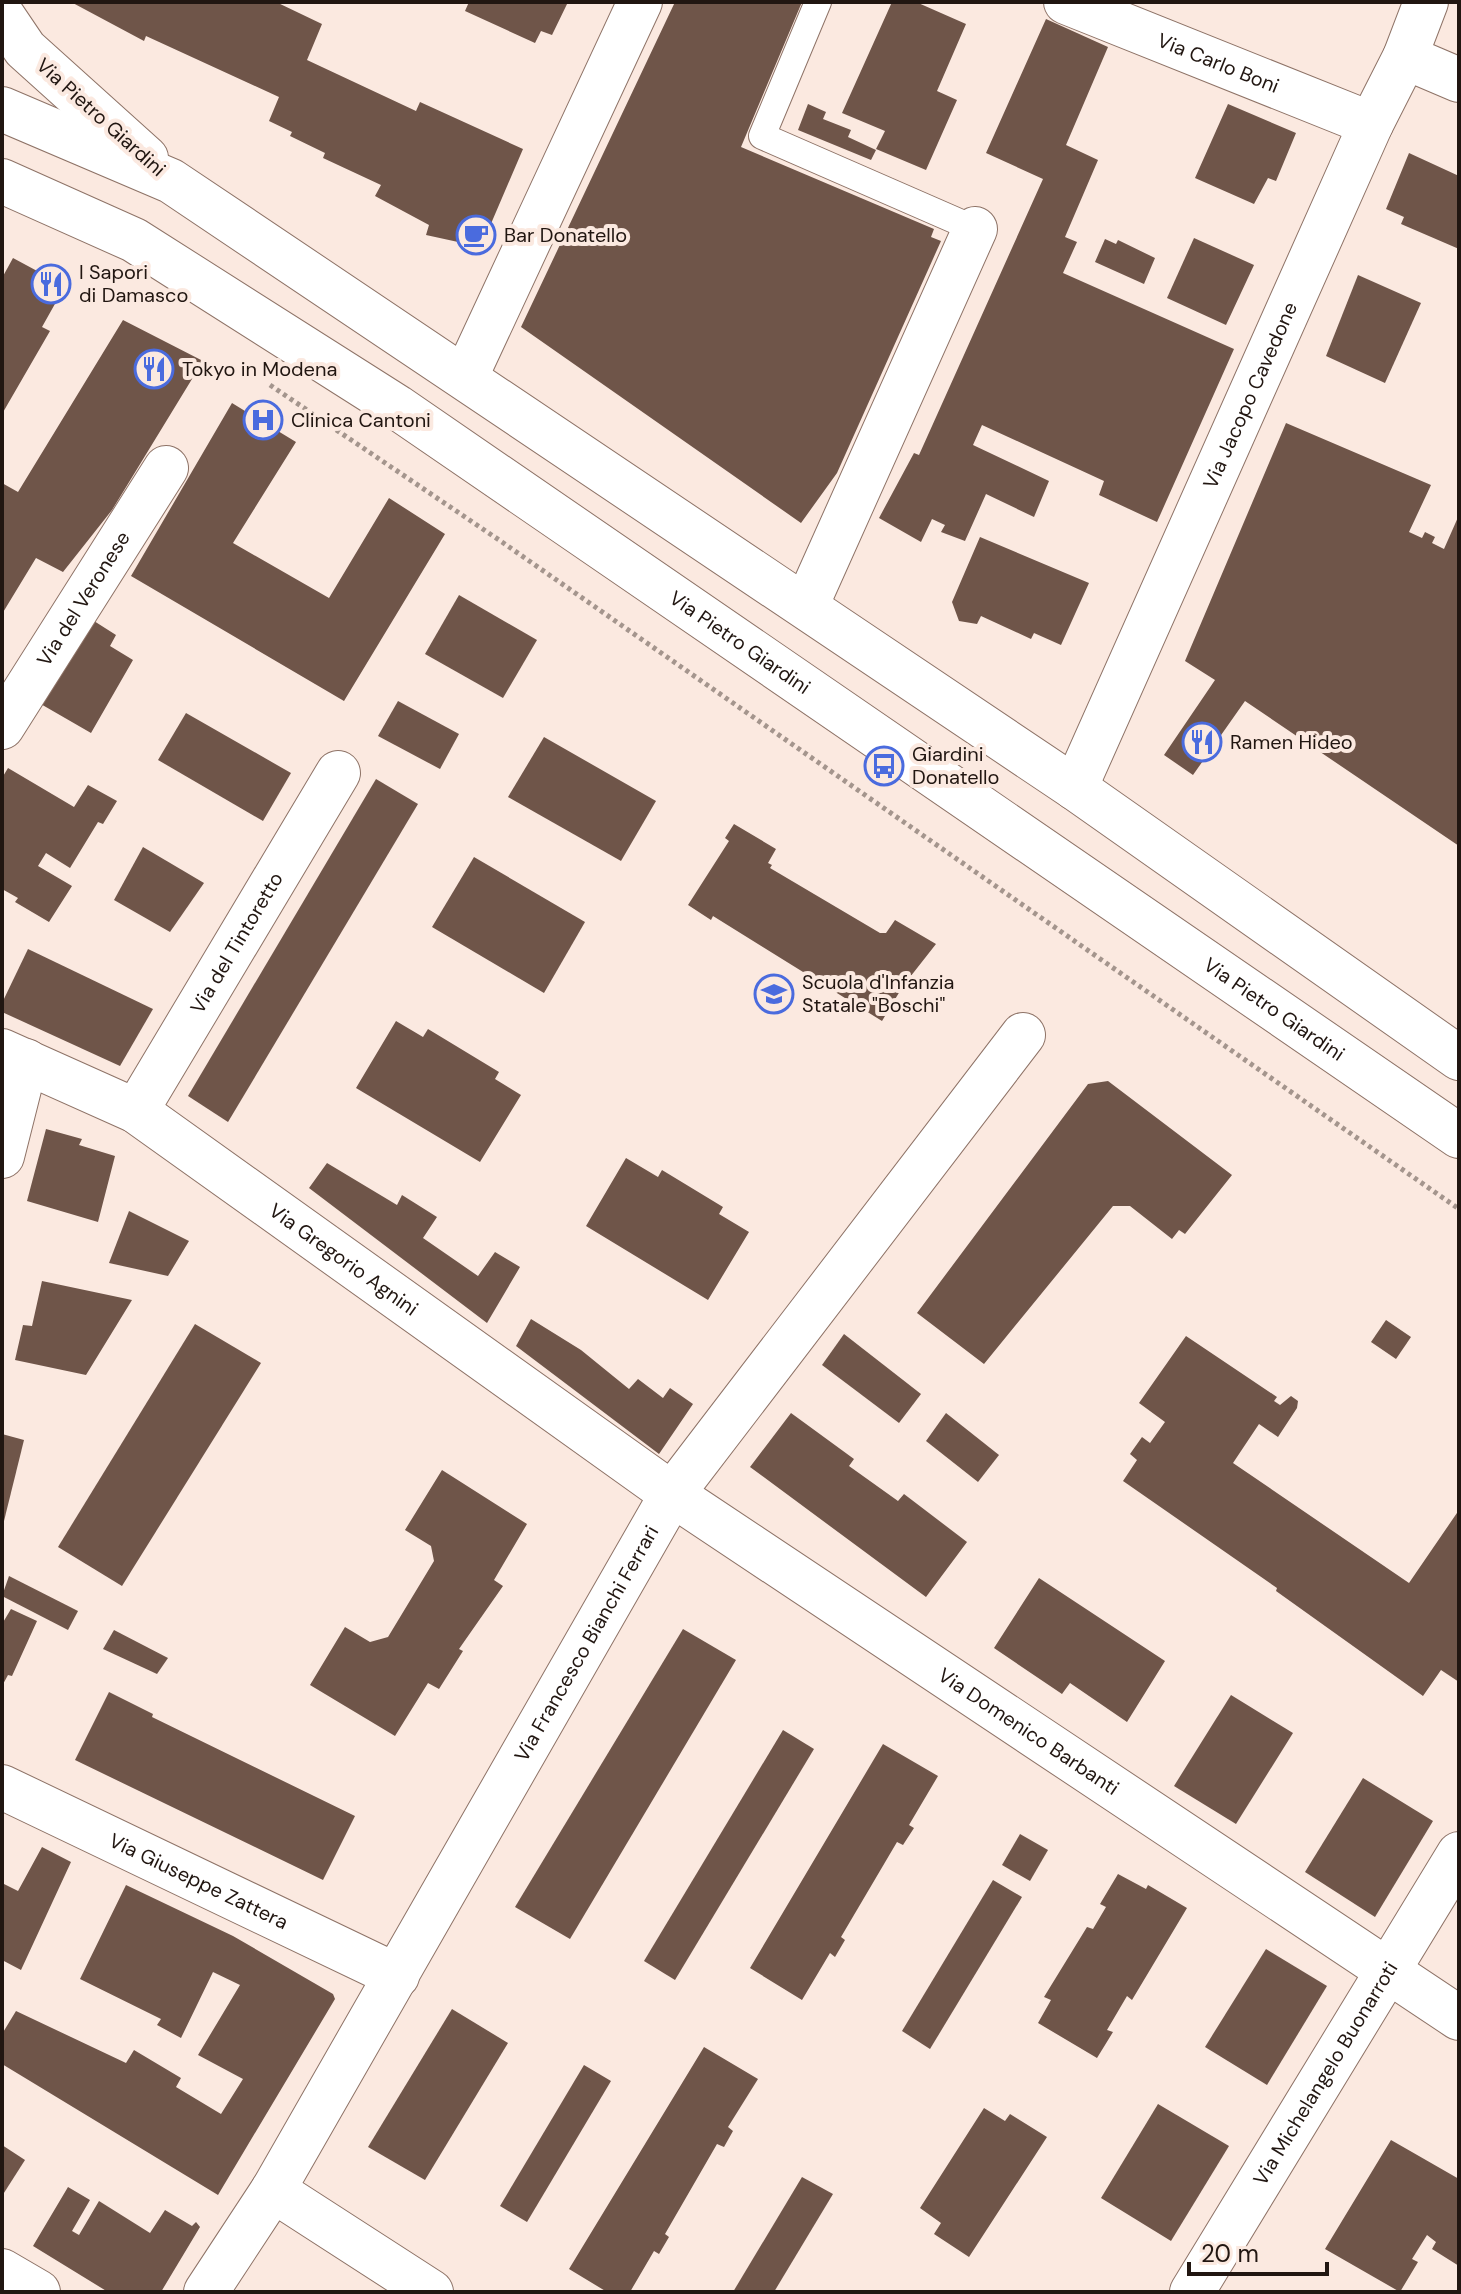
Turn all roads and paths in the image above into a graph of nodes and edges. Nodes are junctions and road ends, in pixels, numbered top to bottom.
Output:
1 (640, 2) edge
2 (818, 2) edge
3 (1066, 2) edge
4 (1426, 2) edge
5 (2, 15) edge
6 (1405, 57) junction
7 (1459, 80) edge
8 (2, 109) edge
9 (1371, 124) junction
10 (2, 181) edge
11 (171, 181) junction
12 (975, 229) joint
13 (466, 376) junction
14 (269, 384) dead end
15 (166, 468) dead end
16 (806, 606) junction
17 (2, 727) edge
18 (338, 773) dead end
19 (1075, 788) junction
20 (1023, 1035) dead end
21 (14, 1056) edge
22 (1459, 1058) edge
23 (136, 1111) junction
24 (1459, 1136) edge
25 (2, 1156) edge
26 (1459, 1209) edge
27 (672, 1494) junction
28 (2, 1787) edge
29 (1459, 1854) edge
30 (1385, 1971) junction
31 (397, 1976) junction
32 (1459, 2018) edge
33 (273, 2190) junction
34 (2, 2271) edge
35 (38, 2292) edge
36 (206, 2292) edge
37 (431, 2292) edge
38 (1192, 2292) edge

1 - 13 street
2 - 12 lane
3 - 9 street, Via Carlo Boni
4 - 6 street, Via Jacopo Cavedone
5 - 11 street, Via Pietro Giardini
6 - 7 street
6 - 9 street, Via Jacopo Cavedone
8 - 11 street, Via Pietro Giardini
9 - 19 street, Via Jacopo Cavedone
10 - 24 street, Via Pietro Giardini
11 - 13 street, Via Pietro Giardini
12 - 16 street
13 - 16 street, Via Pietro Giardini
14 - 26 path
15 - 17 street, Via del Veronese
16 - 19 street, Via Pietro Giardini
18 - 23 street, Via del Tintoretto
19 - 22 street, Via Pietro Giardini
20 - 27 street, Via Francesco Bianchi Ferrari
21 - 23 street, Via Gregorio Agnini
21 - 25 street
23 - 27 street, Via Gregorio Agnini
27 - 30 street, Via Domenico Barbanti
27 - 31 street, Via Francesco Bianchi Ferrari
28 - 31 street, Via Giuseppe Zattera
29 - 30 street, Via Michelangelo Buonarroti
30 - 32 street, Via Domenico Barbanti
30 - 38 street, Via Michelangelo Buonarroti
31 - 33 street, Via Francesco Bianchi Ferrari
33 - 36 street, Via Francesco Bianchi Ferrari
33 - 37 street
34 - 35 street

